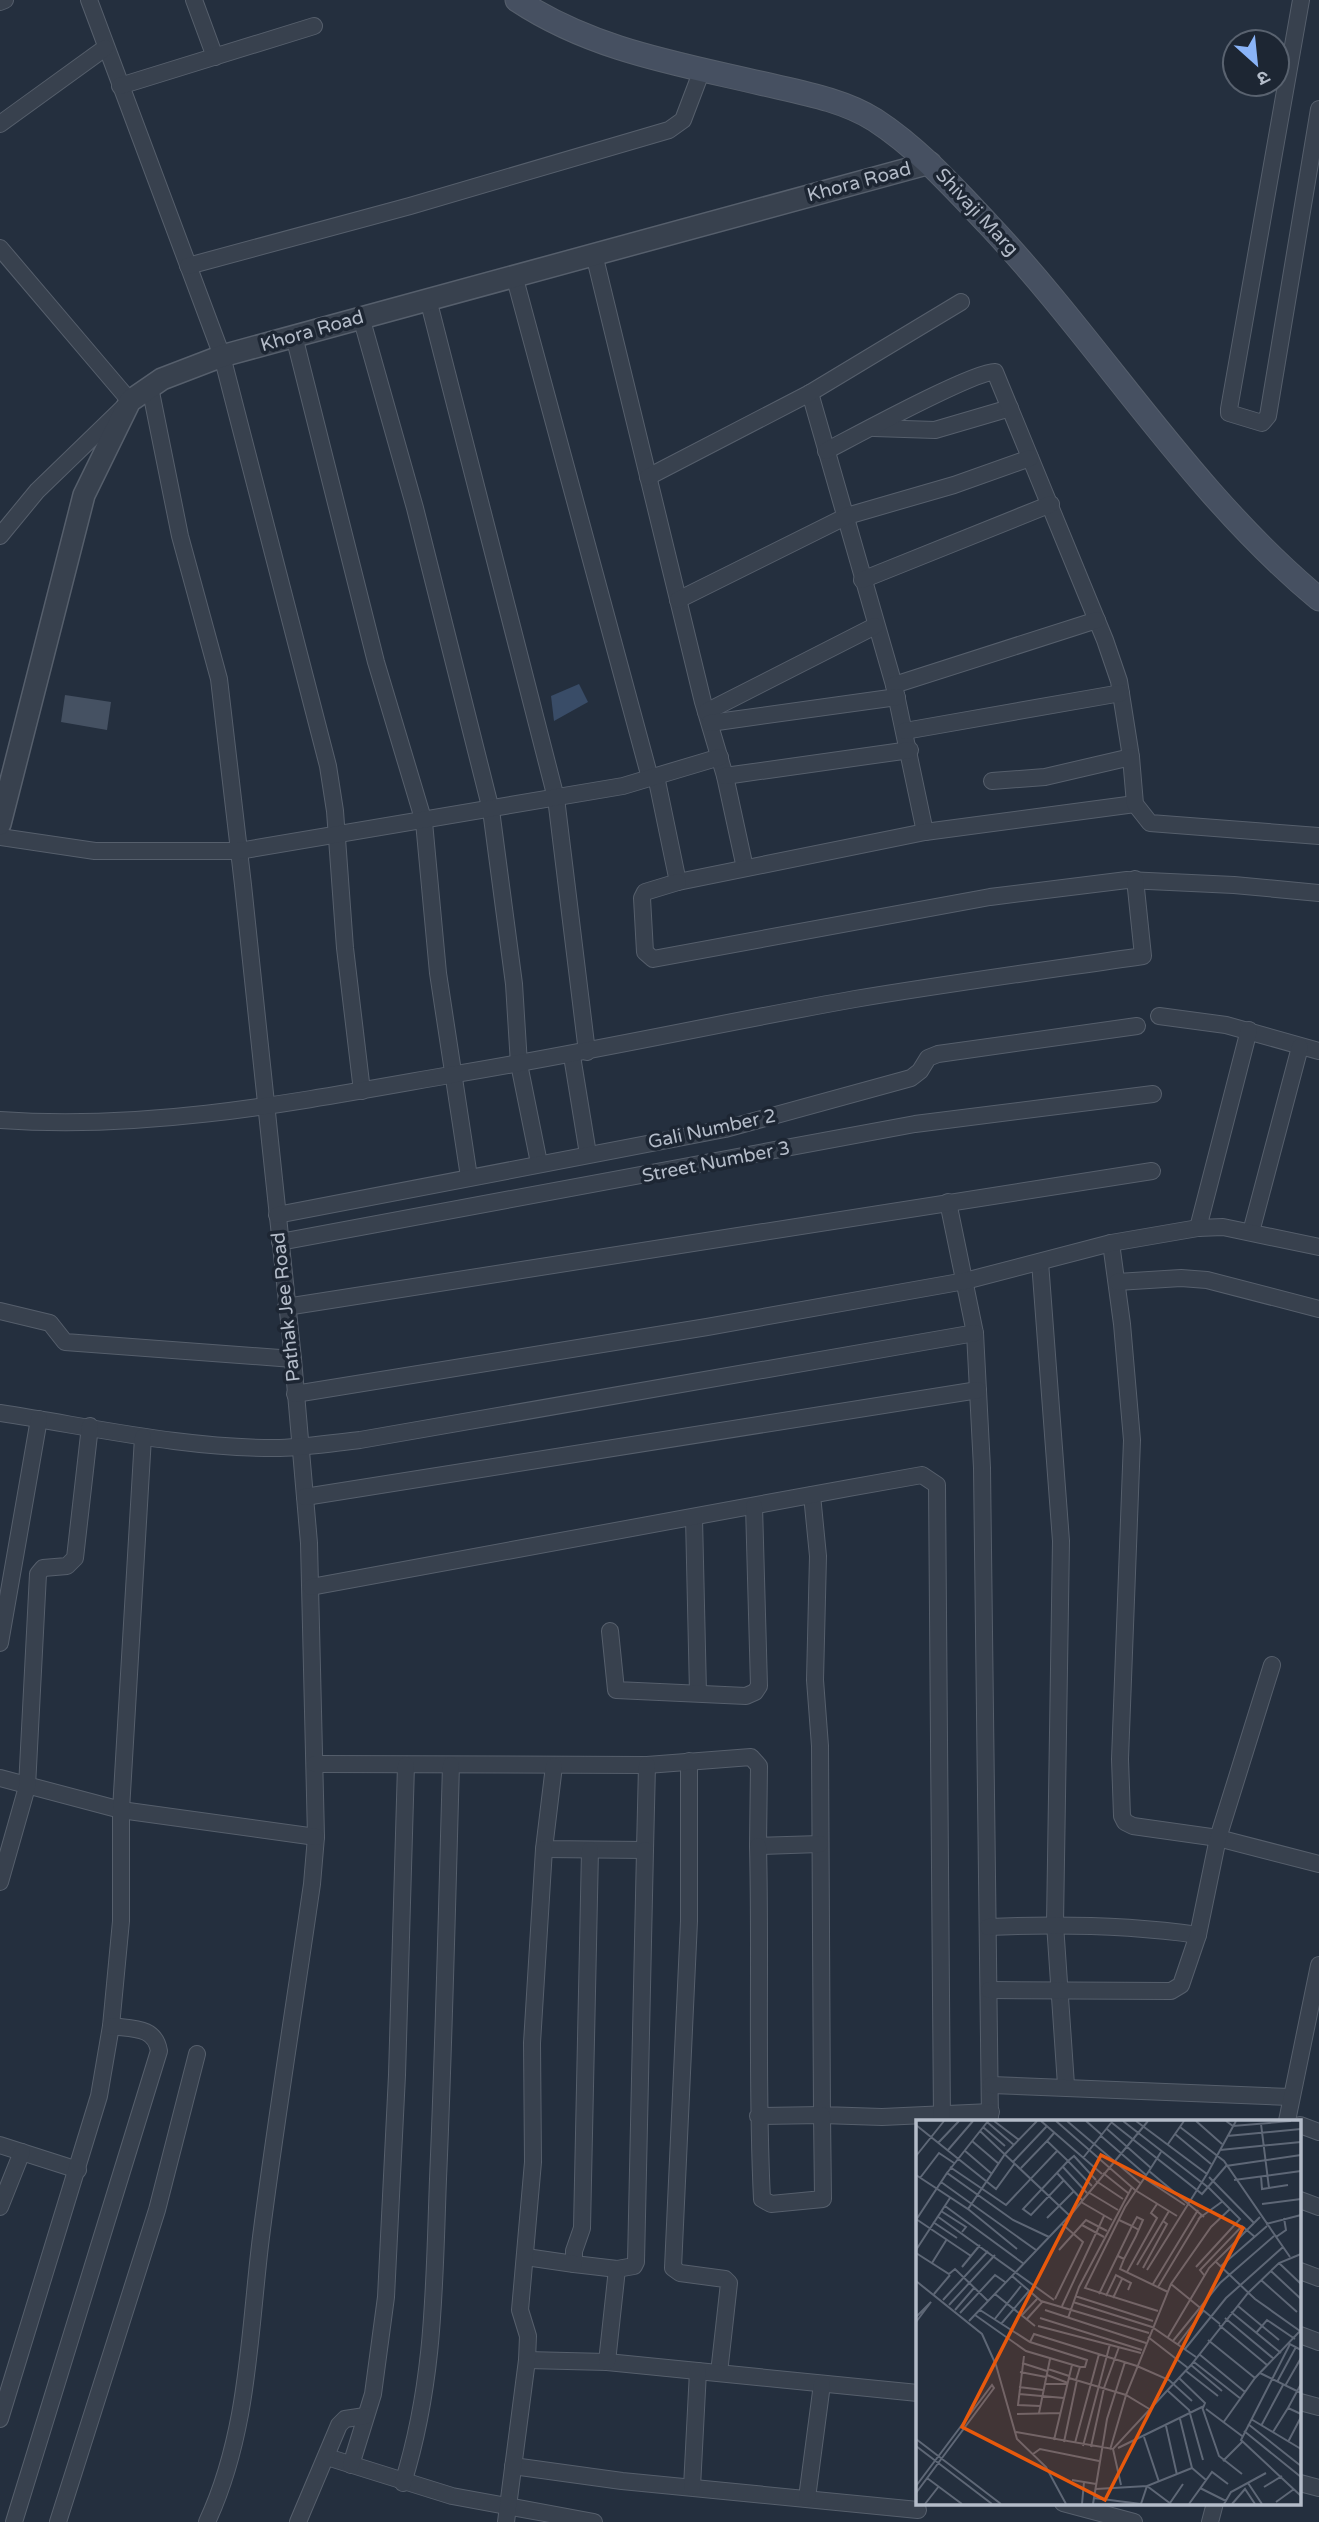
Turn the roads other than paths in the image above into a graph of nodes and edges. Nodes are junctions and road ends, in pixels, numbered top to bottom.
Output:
1 (89, 0) edge
2 (194, 0) edge
3 (517, 0) edge
4 (1301, 0) edge
5 (314, 26) dead end
6 (105, 48) junction
7 (215, 57) junction
8 (702, 70) junction
9 (120, 86) junction
10 (1319, 109) edge
11 (0, 124) edge
12 (930, 163) junction
13 (0, 248) edge
14 (594, 254) junction
15 (188, 266) junction
16 (514, 275) junction
17 (428, 299) junction
18 (961, 302) dead end
19 (361, 317) junction
20 (294, 336) junction
21 (222, 356) junction
22 (150, 387) junction
23 (810, 393) junction
24 (130, 401) junction
25 (1010, 408) junction
26 (872, 428) junction
27 (826, 451) junction
28 (1030, 458) junction
29 (648, 477) junction
30 (1051, 505) junction
31 (847, 516) junction
32 (0, 536) edge
33 (862, 580) junction
34 (1319, 599) edge
35 (678, 600) junction
36 (1097, 620) junction
37 (874, 626) junction
38 (895, 691) junction
39 (1121, 693) junction
40 (708, 718) junction
41 (905, 731) junction
42 (909, 750) junction
43 (720, 757) junction
44 (1131, 757) junction
45 (725, 776) junction
46 (653, 777) junction
47 (992, 780) dead end
48 (556, 798) junction
49 (1135, 804) junction
50 (491, 810) junction
51 (424, 822) junction
52 (0, 824) edge
53 (925, 832) junction
54 (336, 836) junction
55 (1319, 836) edge
56 (0, 837) edge
57 (239, 851) junction
58 (745, 868) junction
59 (1135, 879) junction
60 (678, 883) junction
61 (1319, 893) edge
62 (1159, 1016) dead end
63 (1137, 1026) dead end
64 (1249, 1030) junction
65 (1300, 1047) junction
66 (1319, 1051) edge
67 (579, 1054) junction
68 (519, 1064) junction
69 (452, 1075) junction
70 (362, 1091) junction
71 (1153, 1094) dead end
72 (267, 1107) junction
73 (0, 1120) edge
74 (588, 1154) junction
75 (539, 1163) junction
76 (1153, 1171) dead end
77 (469, 1177) junction
78 (948, 1202) junction
79 (277, 1215) junction
80 (1198, 1228) junction
81 (1251, 1232) junction
82 (280, 1242) junction
83 (1111, 1243) junction
84 (1319, 1247) edge
85 (1040, 1262) junction
86 (965, 1281) junction
87 (1117, 1282) junction
88 (286, 1307) junction
89 (1319, 1309) edge
90 (0, 1311) edge
91 (975, 1333) junction
92 (293, 1359) junction
93 (978, 1390) junction
94 (295, 1394) junction
95 (0, 1413) edge
96 (39, 1419) junction
97 (90, 1426) junction
98 (143, 1437) junction
99 (300, 1447) junction
100 (812, 1495) junction
101 (305, 1497) junction
102 (754, 1506) junction
103 (694, 1518) junction
104 (311, 1587) junction
105 (610, 1631) dead end
106 (0, 1643) edge
107 (1272, 1665) dead end
108 (698, 1693) junction
109 (690, 1761) junction
110 (314, 1764) junction
111 (406, 1765) junction
112 (451, 1765) junction
113 (647, 1765) junction
114 (554, 1766) junction
115 (0, 1778) edge
116 (27, 1787) junction
117 (121, 1810) junction
118 (316, 1837) junction
119 (1218, 1838) junction
120 (820, 1844) junction
121 (758, 1846) junction
122 (544, 1849) junction
123 (590, 1850) junction
124 (645, 1850) junction
125 (1319, 1864) edge
126 (0, 1882) edge
127 (1055, 1924) junction
128 (988, 1927) junction
129 (1198, 1936) junction
130 (1319, 1965) edge
131 (989, 1990) junction
132 (1060, 1990) junction
133 (111, 2026) junction
134 (197, 2054) dead end
135 (991, 2085) junction
136 (1066, 2085) junction
137 (1290, 2097) junction
138 (822, 2115) junction
139 (758, 2116) junction
140 (990, 2116) edge
141 (942, 2117) edge
142 (1287, 2120) edge
143 (1302, 2126) edge
144 (1319, 2132) edge
145 (0, 2145) edge
146 (22, 2152) junction
147 (78, 2170) junction
148 (1302, 2201) edge
149 (0, 2207) edge
150 (1319, 2207) edge
151 (526, 2257) junction
152 (574, 2264) junction
153 (617, 2269) junction
154 (1302, 2273) edge
155 (1319, 2278) edge
156 (1302, 2336) edge
157 (1319, 2342) edge
158 (527, 2360) junction
159 (607, 2362) junction
160 (698, 2371) junction
161 (719, 2374) junction
162 (822, 2384) junction
163 (916, 2393) edge
164 (1302, 2403) edge
165 (1319, 2407) edge
166 (365, 2416) junction
167 (0, 2419) edge
168 (327, 2457) junction
169 (351, 2465) junction
170 (513, 2466) junction
171 (403, 2483) junction
172 (1302, 2484) edge
173 (692, 2487) junction
174 (1319, 2488) edge
175 (807, 2498) junction
176 (507, 2504) junction
177 (1067, 2504) edge
178 (1215, 2504) edge
179 (918, 2512) edge
180 (14, 2522) edge
181 (58, 2522) edge
182 (207, 2522) edge
183 (298, 2522) edge
184 (506, 2522) edge
185 (594, 2522) edge
186 (1134, 2522) edge
187 (1210, 2522) edge

1 - 6 street
2 - 7 street
3 - 8 main road, Shivaji Marg
4 - 10 street
5 - 7 street
6 - 9 street
6 - 11 street
7 - 9 street
8 - 12 main road, Shivaji Marg
8 - 15 street
9 - 15 street
12 - 14 street, Khora Road
12 - 34 main road, Shivaji Marg
13 - 24 street
14 - 16 street, Khora Road
14 - 29 street
15 - 21 street
16 - 17 street, Khora Road
16 - 46 street
17 - 19 street, Khora Road
17 - 48 street
18 - 23 street
19 - 20 street, Khora Road
19 - 50 street
20 - 21 street, Khora Road
20 - 51 street
21 - 22 street, Khora Road
21 - 54 street
22 - 24 street, Khora Road
22 - 57 street, Pathak Jee Road
23 - 27 street
23 - 29 street
24 - 32 street
24 - 52 street, Khora Road
25 - 26 street
25 - 26 street
25 - 28 street
26 - 27 street
27 - 31 street
28 - 30 street
28 - 31 street
29 - 35 street
30 - 33 street
30 - 36 street
31 - 33 street
31 - 35 street
33 - 37 street
35 - 40 street
36 - 38 street
36 - 39 street
37 - 38 street
37 - 40 street
38 - 40 street
38 - 41 street
39 - 41 street
39 - 44 street
40 - 43 street
41 - 42 street
42 - 45 street
42 - 53 street
43 - 45 street
43 - 46 street
44 - 47 street
44 - 49 street
45 - 58 street
46 - 48 street
46 - 60 street
48 - 50 street
48 - 67 street
49 - 53 street
49 - 55 street
50 - 51 street
50 - 68 street
51 - 54 street
51 - 69 street
53 - 58 street
54 - 57 street
54 - 70 street
56 - 57 street
57 - 72 street, Pathak Jee Road
58 - 60 street
59 - 60 street
59 - 61 street
59 - 67 street
62 - 64 street
63 - 74 street, Gali Number 2
64 - 65 street
64 - 80 street
65 - 66 street
65 - 81 street
67 - 68 street
67 - 74 street
68 - 69 street
68 - 75 street
69 - 70 street
69 - 77 street
70 - 72 street
71 - 82 street, Street Number 3
72 - 73 street
72 - 79 street, Pathak Jee Road
74 - 75 street, Gali Number 2
75 - 77 street, Gali Number 2
76 - 78 street
77 - 79 street, Gali Number 2
78 - 86 street
78 - 88 street
79 - 82 street, Pathak Jee Road
80 - 81 street
80 - 83 street
81 - 84 street
82 - 88 street, Pathak Jee Road
83 - 85 street
83 - 87 street
85 - 86 street
85 - 127 street
86 - 91 street
86 - 94 street
87 - 89 street
87 - 119 street
88 - 92 street, Pathak Jee Road
90 - 92 street
91 - 93 street
91 - 99 street
92 - 94 street, Pathak Jee Road
93 - 101 street
93 - 128 street
94 - 99 street, Pathak Jee Road
95 - 96 street
96 - 97 street
96 - 106 street
97 - 98 street
97 - 116 street
98 - 99 street
98 - 117 street
99 - 101 street, Pathak Jee Road
100 - 102 street
100 - 120 street
100 - 141 street
101 - 104 street, Pathak Jee Road
102 - 103 street
102 - 108 street
103 - 104 street
103 - 108 street
104 - 110 street, Pathak Jee Road
105 - 108 street
107 - 119 street
109 - 113 street
109 - 121 street
109 - 161 street
110 - 111 street
110 - 118 street, Pathak Jee Road
111 - 112 street
111 - 166 street
112 - 114 street
112 - 171 street
113 - 114 street
113 - 124 street
114 - 122 street
115 - 116 street
116 - 117 street
116 - 126 street
117 - 118 street
117 - 133 street
118 - 182 street, Pathak Jee Road
119 - 125 street
119 - 129 street
120 - 121 street
120 - 138 street
121 - 139 street
122 - 123 street
122 - 151 street
123 - 124 street
123 - 152 street
124 - 153 street
127 - 128 street
127 - 129 street
127 - 132 street
128 - 131 street
129 - 132 street
130 - 137 street
131 - 132 street
131 - 135 street
132 - 136 street
133 - 147 street
133 - 180 street
134 - 181 street
135 - 136 street
135 - 140 street
136 - 137 street
137 - 142 street
138 - 139 street
138 - 139 street
138 - 141 street
140 - 141 street
143 - 144 street
145 - 146 street
146 - 147 street
146 - 149 street
147 - 167 street
148 - 150 street
151 - 152 street
151 - 158 street
152 - 153 street
153 - 159 street
154 - 155 street
156 - 157 street
158 - 159 street
158 - 170 street
159 - 160 street
160 - 161 street
160 - 173 street
161 - 162 street
162 - 163 street
162 - 175 street
164 - 165 street
166 - 168 street
166 - 169 street
168 - 169 street
168 - 183 street
169 - 171 street
170 - 173 street
170 - 176 street
171 - 176 street
172 - 174 street
173 - 175 street
175 - 179 street
176 - 184 street
176 - 185 street
177 - 186 street
178 - 187 street

